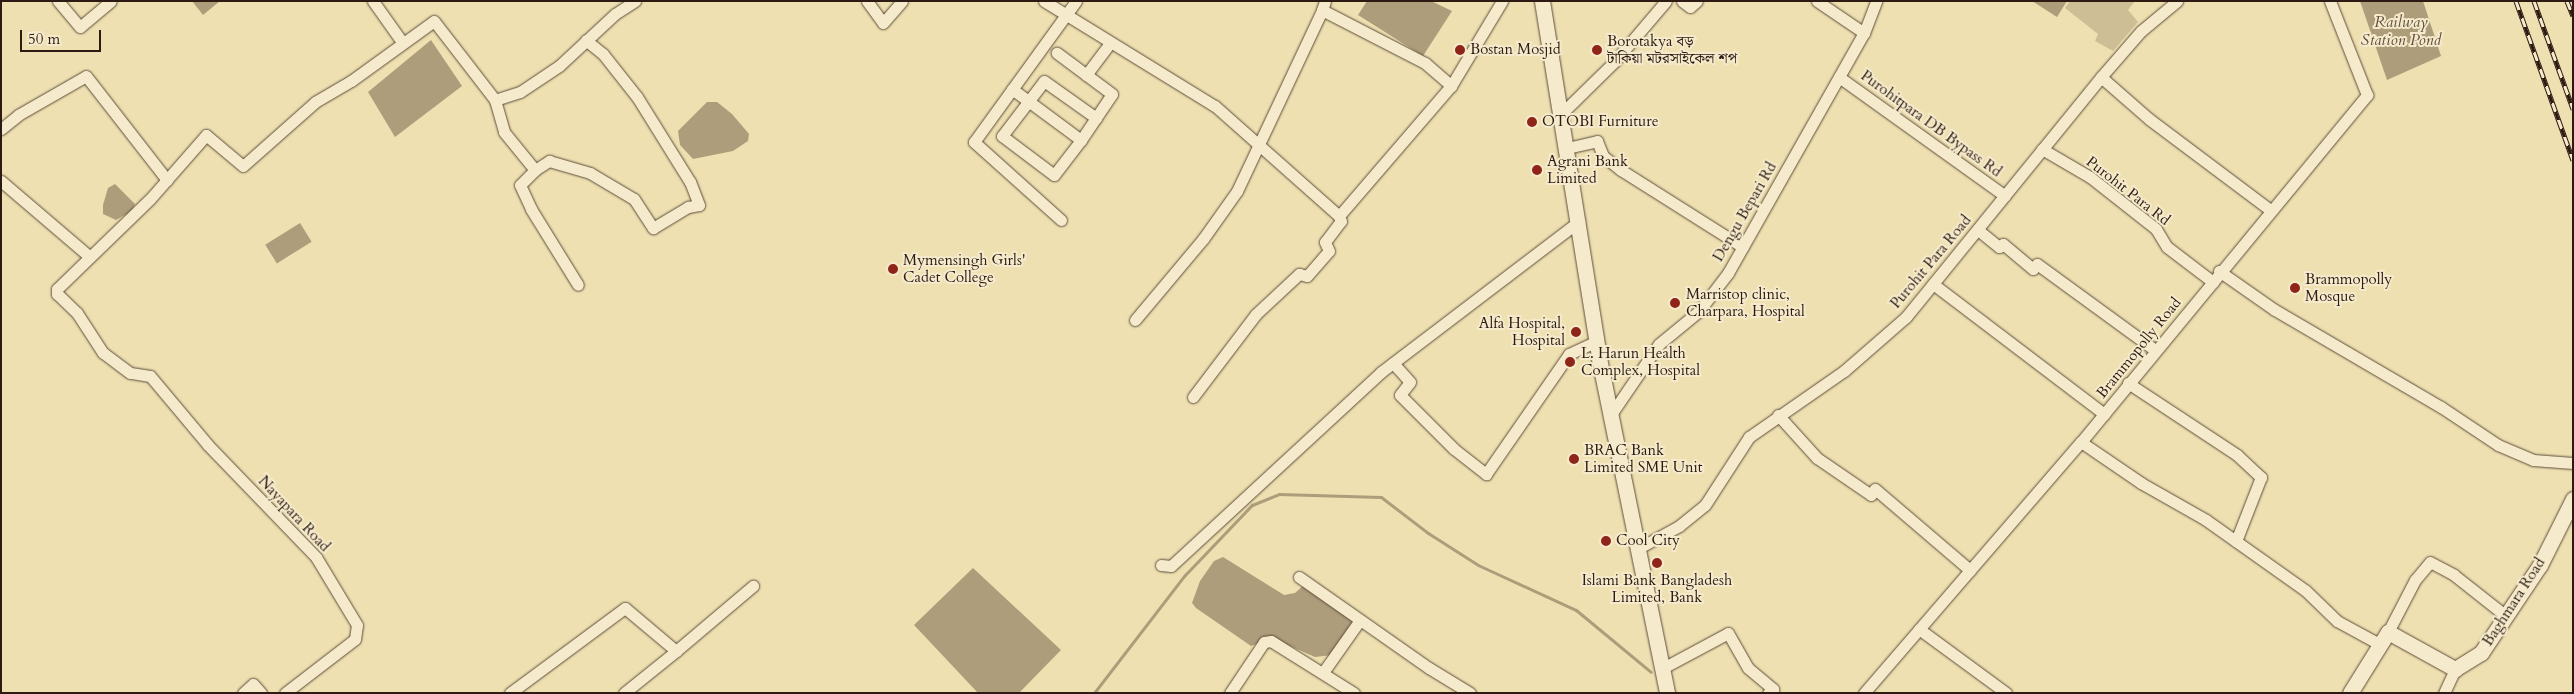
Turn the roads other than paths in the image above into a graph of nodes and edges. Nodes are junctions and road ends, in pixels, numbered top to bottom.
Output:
1 (58, 1) edge
2 (111, 1) edge
3 (373, 1) edge
4 (636, 1) edge
5 (867, 1) edge
6 (902, 1) edge
7 (1044, 1) edge
8 (1076, 1) edge
9 (1502, 1) edge
10 (1542, 1) edge
11 (1666, 1) edge
12 (1682, 1) edge
13 (1697, 1) edge
14 (1817, 1) edge
15 (1876, 1) edge
16 (2177, 1) edge
17 (2330, 1) edge
18 (1323, 5) edge
19 (1065, 17) junction
20 (1864, 32) junction
21 (586, 40) junction
22 (402, 42) junction
23 (1110, 43) junction
24 (1057, 53) dead end
25 (1086, 75) junction
26 (1839, 77) junction
27 (2101, 77) junction
28 (1451, 86) junction
29 (1012, 89) junction
30 (495, 100) junction
31 (1028, 102) junction
32 (1562, 113) junction
33 (1096, 118) junction
34 (1, 129) edge
35 (1081, 140) junction
36 (1261, 146) junction
37 (1567, 148) junction
38 (2042, 148) junction
39 (535, 170) junction
40 (167, 180) junction
41 (1, 181) edge
42 (2005, 196) junction
43 (2270, 210) junction
44 (1340, 216) junction
45 (1061, 220) dead end
46 (1579, 221) junction
47 (1978, 230) junction
48 (1743, 247) junction
49 (90, 258) junction
50 (2220, 271) junction
51 (2213, 282) junction
52 (1933, 284) junction
53 (578, 285) dead end
54 (1135, 320) dead end
55 (1597, 341) junction
56 (2155, 350) junction
57 (1393, 363) junction
58 (2128, 383) junction
59 (1194, 397) dead end
60 (2104, 414) junction
61 (1778, 415) junction
62 (1610, 416) junction
63 (2081, 442) junction
64 (2573, 463) edge
65 (2573, 499) edge
66 (2236, 541) junction
67 (1637, 549) junction
68 (1161, 564) dead end
69 (1970, 570) junction
70 (1299, 577) dead end
71 (753, 586) dead end
72 (2506, 616) junction
73 (1360, 620) junction
74 (1919, 629) junction
75 (2384, 639) junction
76 (676, 651) junction
77 (1661, 669) junction
78 (2455, 669) junction
79 (1324, 671) junction
80 (1235, 691) edge
81 (243, 693) edge
82 (261, 693) edge
83 (285, 693) edge
84 (510, 693) edge
85 (624, 693) edge
86 (1354, 693) edge
87 (1470, 693) edge
88 (1668, 693) edge
89 (1768, 693) edge
90 (1864, 693) edge
91 (2006, 693) edge
92 (2350, 693) edge
93 (2444, 693) edge

1 - 2 street
3 - 22 street
4 - 21 street
5 - 6 street
7 - 19 street
8 - 19 street
9 - 28 street
10 - 32 main road
11 - 32 street
12 - 13 street
14 - 20 street
15 - 20 street, Dengu Bepari Rd
16 - 27 street, Purohit Para Road
17 - 43 street, Brammopolly Road
18 - 28 street
18 - 36 street
19 - 23 street
19 - 29 street
20 - 26 street, Dengu Bepari Rd
21 - 30 street
21 - 39 street
22 - 30 street
22 - 40 street
23 - 25 street
23 - 36 street
24 - 25 street
25 - 33 street
26 - 42 street, Purohitpara DB Bypass Rd
26 - 48 street, Dengu Bepari Rd
27 - 38 street, Purohit Para Road
27 - 43 street
28 - 44 street
29 - 31 street
29 - 45 street
30 - 39 street
31 - 33 street
31 - 35 street
31 - 35 street
32 - 37 main road
33 - 35 street
34 - 40 street
36 - 44 street
36 - 54 street
37 - 46 main road
37 - 48 street
38 - 42 street, Purohit Para Road
38 - 51 street, Purohit Para Rd
39 - 53 street
40 - 49 street
41 - 49 street
42 - 47 street, Purohit Para Road
43 - 50 street, Brammopolly Road
44 - 59 street
46 - 55 main road
46 - 57 street
47 - 52 street, Purohit Para Road
47 - 56 street
48 - 62 street, Dengu Bepari Rd
49 - 83 street, Nayapara Road
50 - 51 street, Brammopolly Road
50 - 64 street
51 - 56 street, Brammopolly Road
52 - 60 street
52 - 61 street, Purohit Para Road
55 - 57 street
55 - 62 main road
56 - 58 street, Brammopolly Road
57 - 68 street
58 - 60 street, Brammopolly Road
58 - 66 street
60 - 63 street, Brammopolly Road
61 - 67 street, Purohit Para Road
61 - 69 street
62 - 67 main road
63 - 66 street
63 - 69 street, Brammopolly Road
65 - 72 main road, Baghmara Road
66 - 75 street
67 - 77 main road
69 - 74 street, Brammopolly Road
70 - 73 street
71 - 76 street
72 - 75 street
72 - 78 main road, Baghmara Road
73 - 79 street
73 - 87 street
74 - 90 street, Brammopolly Road
74 - 91 street
75 - 78 main road
75 - 92 main road
76 - 84 street
76 - 85 street
77 - 88 main road
77 - 89 street
78 - 93 street
79 - 80 street
79 - 86 street
81 - 82 street

